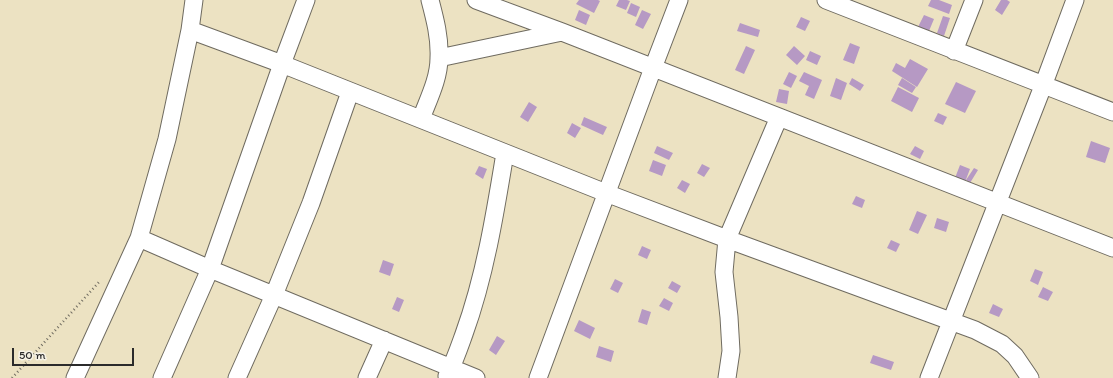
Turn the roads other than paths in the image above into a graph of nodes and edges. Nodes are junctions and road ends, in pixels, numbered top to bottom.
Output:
1 (194, 0) edge
2 (306, 0) edge
3 (430, 0) edge
4 (476, 0) edge
5 (679, 0) edge
6 (974, 0) edge
7 (1075, 0) edge
8 (837, 2) edge
9 (190, 30) junction
10 (562, 32) junction
11 (954, 51) junction
12 (439, 58) junction
13 (282, 64) junction
14 (653, 68) junction
15 (1043, 86) junction
16 (350, 92) junction
17 (1113, 112) edge
18 (779, 117) junction
19 (421, 119) junction
20 (505, 153) junction
21 (606, 193) junction
22 (998, 203) junction
23 (140, 238) junction
24 (727, 239) junction
25 (1113, 248) edge
26 (210, 269) junction
27 (274, 295) junction
28 (952, 321) junction
29 (384, 340) junction
30 (449, 373) edge
31 (75, 378) edge
32 (162, 378) edge
33 (237, 378) edge
34 (367, 378) edge
35 (476, 378) edge
36 (538, 378) edge
37 (727, 378) edge
38 (929, 378) edge
39 (1030, 378) edge

1 - 9 street
2 - 13 street
3 - 12 street
4 - 10 street
5 - 14 street
6 - 11 street
7 - 15 street
8 - 11 street
9 - 13 street
9 - 23 street
10 - 12 street
10 - 14 street
11 - 15 street
12 - 19 street
13 - 16 street
13 - 26 street
14 - 18 street
14 - 21 street
15 - 17 street
15 - 22 street
16 - 19 street
16 - 27 street
18 - 22 street
18 - 24 street
19 - 20 street
20 - 21 street
20 - 30 street
21 - 24 street
21 - 36 street
22 - 25 street
22 - 28 street
23 - 26 street
23 - 31 street
24 - 28 street
24 - 37 street
26 - 27 street
26 - 32 street
27 - 29 street
27 - 33 street
28 - 38 street
28 - 39 street
29 - 30 street
29 - 34 street
30 - 35 street

